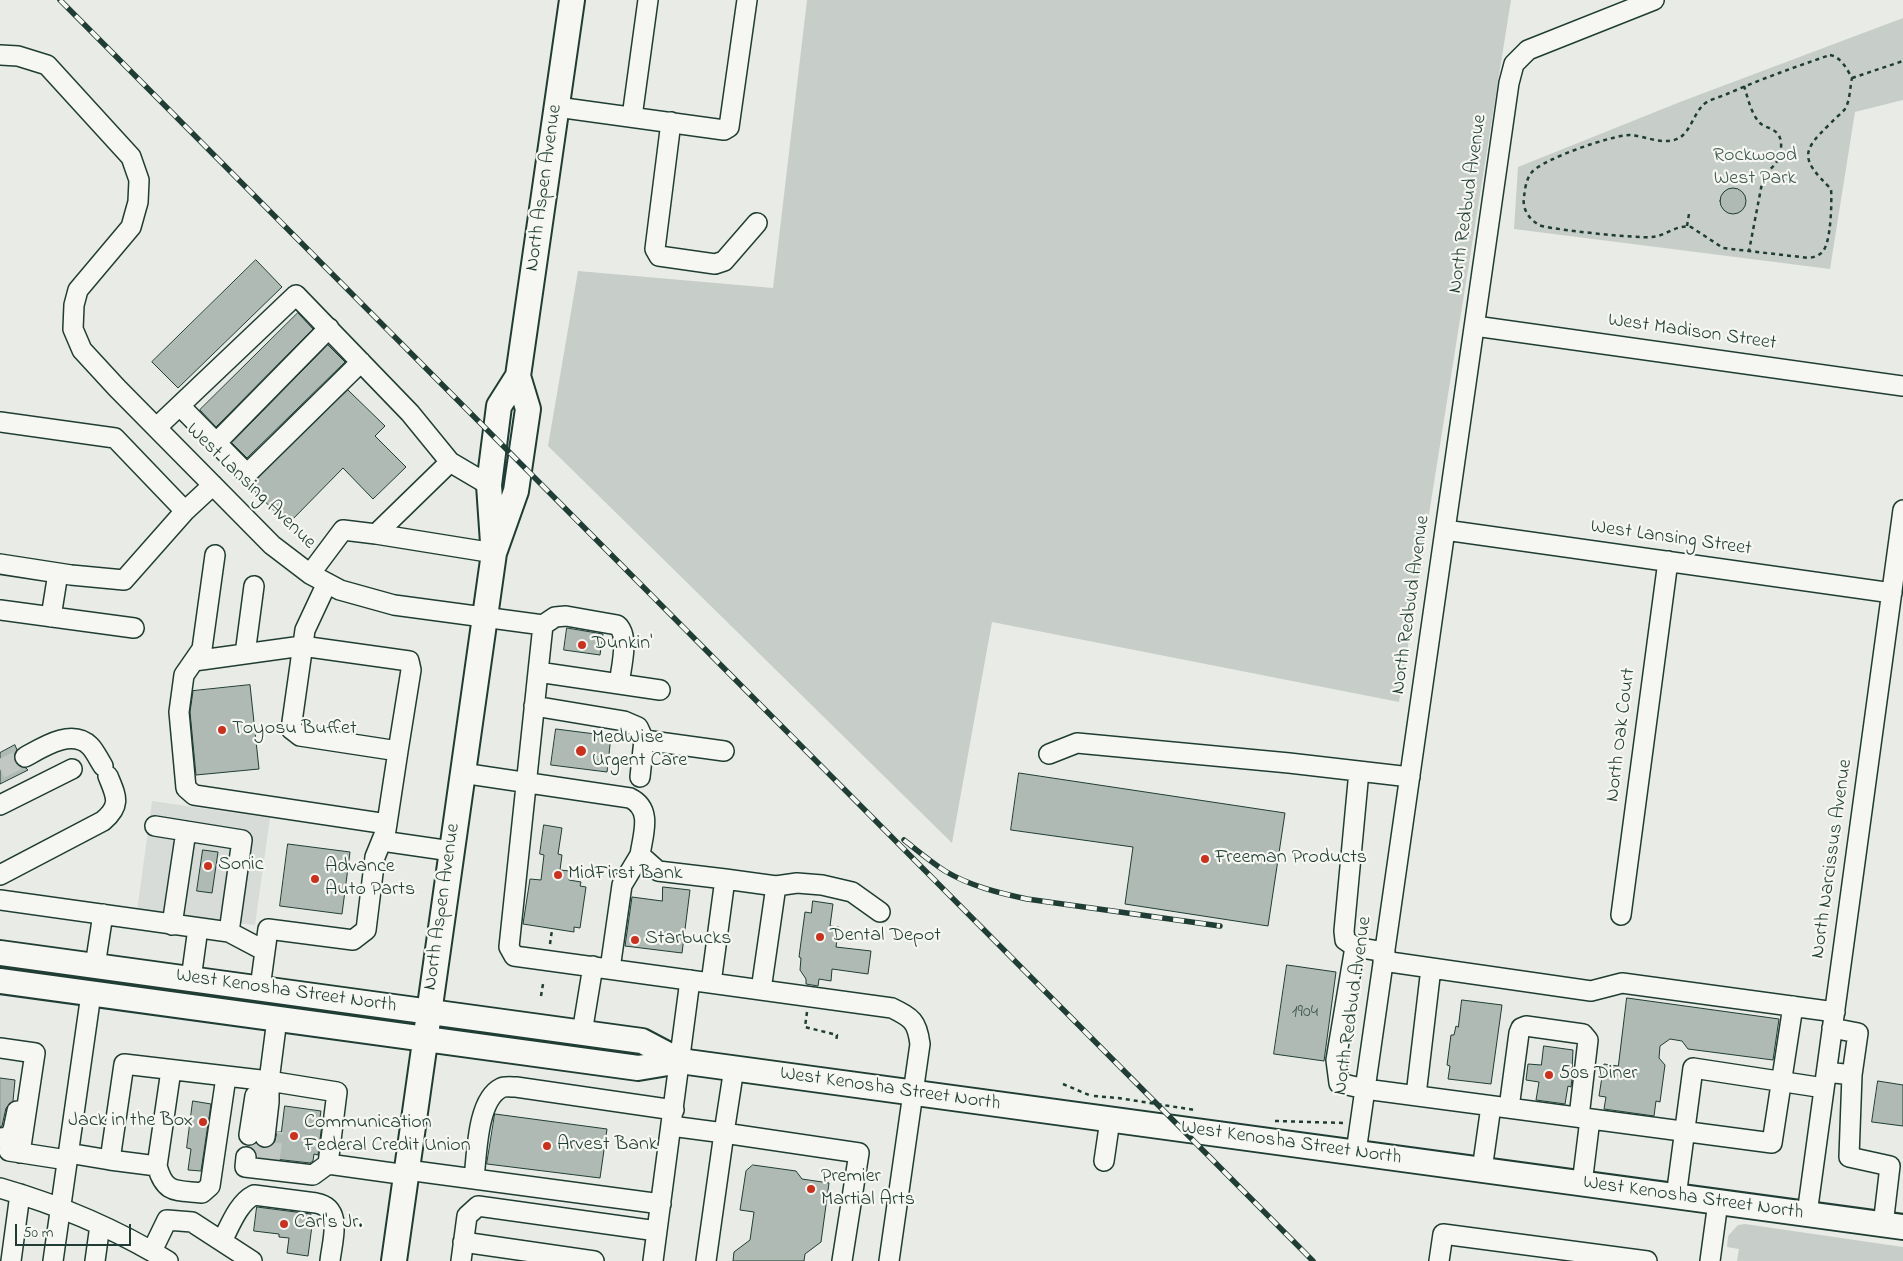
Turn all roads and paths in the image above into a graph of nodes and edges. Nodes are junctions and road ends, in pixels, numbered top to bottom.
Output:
1 (572, 0) edge
2 (648, 0) edge
3 (748, 0) edge
4 (1654, 0) edge
5 (0, 55) edge
6 (1903, 61) edge
7 (1852, 78) junction
8 (1744, 86) junction
9 (557, 107) junction
10 (632, 117) junction
11 (672, 122) junction
12 (1689, 214) dead end
13 (757, 223) dead end
14 (1687, 226) junction
15 (1749, 251) junction
16 (1475, 326) junction
17 (329, 328) junction
18 (361, 362) junction
19 (518, 376) junction
20 (1903, 386) edge
21 (180, 406) junction
22 (0, 422) edge
23 (157, 427) junction
24 (216, 443) junction
25 (450, 462) junction
26 (213, 485) junction
27 (489, 485) junction
28 (1903, 510) edge
29 (185, 511) junction
30 (1445, 530) junction
31 (376, 534) junction
32 (494, 553) junction
33 (215, 555) dead end
34 (1668, 562) junction
35 (0, 564) edge
36 (58, 573) junction
37 (310, 574) junction
38 (327, 583) junction
39 (254, 586) dead end
40 (1892, 593) junction
41 (0, 610) edge
42 (51, 617) junction
43 (484, 617) junction
44 (543, 625) junction
45 (134, 628) dead end
46 (302, 646) junction
47 (245, 654) junction
48 (194, 660) junction
49 (538, 672) junction
50 (619, 684) junction
51 (660, 690) dead end
52 (534, 706) junction
53 (644, 740) junction
54 (398, 751) junction
55 (724, 752) dead end
56 (1049, 754) dead end
57 (25, 757) tunnel mouth
58 (72, 769) dead end
59 (1359, 771) junction
60 (462, 773) junction
61 (640, 777) dead end
62 (1410, 777) junction
63 (526, 783) junction
64 (0, 805) edge
65 (155, 826) dead end
66 (186, 831) junction
67 (384, 833) junction
68 (451, 852) junction
69 (640, 855) junction
70 (658, 871) junction
71 (0, 874) edge
72 (628, 876) junction
73 (725, 879) junction
74 (776, 886) junction
75 (0, 900) edge
76 (880, 912) dead end
77 (103, 914) junction
78 (1622, 915) dead end
79 (172, 925) junction
80 (198, 928) junction
81 (552, 930) dead end
82 (229, 932) junction
83 (549, 945) dead end
84 (1355, 947) junction
85 (265, 951) junction
86 (0, 953) edge
87 (1384, 957) junction
88 (95, 966) junction
89 (601, 968) junction
90 (1431, 968) junction
91 (192, 979) junction
92 (690, 980) junction
93 (0, 981) edge
94 (710, 983) junction
95 (544, 984) dead end
96 (260, 988) junction
97 (761, 990) junction
98 (91, 994) junction
99 (542, 996) dead end
100 (808, 996) junction
101 (1793, 1006) junction
102 (429, 1012) junction
103 (277, 1019) junction
104 (1834, 1020) junction
105 (582, 1033) junction
106 (425, 1040) junction
107 (836, 1042) dead end
108 (0, 1048) edge
109 (24, 1051) junction
110 (680, 1061) junction
111 (734, 1068) junction
112 (171, 1070) junction
113 (1852, 1076) junction
114 (226, 1077) junction
115 (269, 1082) junction
116 (1782, 1082) junction
117 (1062, 1084) dead end
118 (1365, 1088) junction
119 (1824, 1088) junction
120 (914, 1093) junction
121 (1416, 1096) junction
122 (1500, 1107) junction
123 (1850, 1110) junction
124 (1202, 1111) dead end
125 (672, 1118) junction
126 (1585, 1118) junction
127 (1110, 1120) junction
128 (1272, 1120) dead end
129 (1360, 1127) junction
130 (1685, 1131) junction
131 (724, 1133) junction
132 (261, 1135) tunnel mouth
133 (0, 1138) edge
134 (0, 1150) edge
135 (1356, 1152) junction
136 (20, 1153) junction
137 (68, 1156) junction
138 (110, 1160) junction
139 (1104, 1161) dead end
140 (259, 1163) dead end
141 (328, 1164) junction
142 (157, 1166) junction
143 (1482, 1170) junction
144 (407, 1173) junction
145 (474, 1178) junction
146 (1582, 1184) junction
147 (0, 1188) edge
148 (20, 1194) junction
149 (1676, 1196) junction
150 (1718, 1202) junction
151 (661, 1204) junction
152 (61, 1207) junction
153 (1807, 1214) junction
154 (100, 1225) junction
155 (1893, 1226) edge
156 (657, 1231) junction
157 (222, 1241) junction
158 (463, 1242) junction
159 (144, 1247) junction
160 (1615, 1259) edge
161 (11, 1261) edge
162 (53, 1261) edge
163 (95, 1261) edge
164 (134, 1261) edge
165 (168, 1261) edge
166 (252, 1261) edge
167 (330, 1261) edge
168 (394, 1261) edge
169 (461, 1261) edge
170 (594, 1261) edge
171 (653, 1261) edge
172 (706, 1261) edge
173 (842, 1261) edge
174 (889, 1261) edge
175 (1438, 1261) edge
176 (1647, 1261) edge
177 (1710, 1261) edge

1 - 9 main road, North Aspen Avenue
2 - 10 street
3 - 11 street
4 - 16 street, North Redbud Avenue
5 - 23 street, West Lansing Avenue
6 - 7 path
7 - 8 path
7 - 15 path
8 - 14 path
8 - 15 path
9 - 10 street
9 - 19 main road, North Aspen Avenue
10 - 11 street
11 - 13 street
12 - 14 path
14 - 15 path
16 - 20 street, West Madison Street
16 - 30 street, North Redbud Avenue
17 - 18 street
17 - 21 street
17 - 24 street
18 - 24 street
18 - 25 street
19 - 27 main road, North Aspen Avenue
19 - 32 main road, North Aspen Avenue
21 - 23 street
21 - 24 street
22 - 29 street
23 - 26 street, West Lansing Avenue
25 - 27 street
25 - 31 street
26 - 29 street
26 - 37 street, West Lansing Avenue
27 - 32 main road, North Aspen Avenue
28 - 40 street, North Narcissus Avenue
29 - 36 street
30 - 34 street, West Lansing Street
30 - 62 street, North Redbud Avenue
31 - 32 street
31 - 37 street
32 - 43 main road, North Aspen Avenue
33 - 48 street
34 - 40 street, West Lansing Street
34 - 78 street, North Oak Court
35 - 36 street
36 - 42 street
37 - 38 street, West Lansing Avenue
38 - 43 street, West Lansing Avenue
38 - 46 street
39 - 47 street
40 - 104 street, North Narcissus Avenue
41 - 42 street
42 - 45 street
43 - 44 street, West Lansing Avenue
43 - 60 main road, North Aspen Avenue
44 - 49 street
44 - 50 street
46 - 47 street
46 - 54 street
46 - 54 street
47 - 48 street
48 - 67 street
49 - 50 street
49 - 52 street
50 - 51 street
52 - 53 street
52 - 63 street
53 - 55 street
53 - 61 street
54 - 67 street
56 - 59 street
57 - 71 street
58 - 64 street
59 - 62 street
59 - 84 street
60 - 63 street
60 - 68 main road, North Aspen Avenue
62 - 87 street, North Redbud Avenue
63 - 69 street
63 - 89 street
65 - 66 street
66 - 79 street
66 - 82 street
67 - 68 street
67 - 85 street
68 - 102 main road, North Aspen Avenue
69 - 70 street
69 - 72 street
70 - 72 street
70 - 73 street
72 - 89 street
73 - 74 street
73 - 94 street
74 - 76 street
74 - 97 street
75 - 77 street
77 - 79 street
77 - 88 street
79 - 80 street
80 - 82 street
80 - 91 street
81 - 83 path
82 - 85 street
84 - 87 street
84 - 118 street
85 - 96 street
86 - 88 main road, West Kenosha Street North
87 - 90 street
87 - 118 street, North Redbud Avenue
88 - 91 main road, West Kenosha Street North
88 - 98 main road
89 - 92 street
89 - 105 street
90 - 101 street
90 - 121 street
91 - 96 main road, West Kenosha Street North
92 - 94 street
92 - 110 street
93 - 98 main road, West Kenosha Street North
94 - 97 street
95 - 99 path
96 - 102 main road, West Kenosha Street North
97 - 100 street
98 - 103 main road, West Kenosha Street North
98 - 137 street
100 - 107 path
100 - 120 street
101 - 104 street
101 - 116 street
102 - 105 main road, West Kenosha Street North
102 - 106 main road, North Aspen Avenue
103 - 106 main road, West Kenosha Street North
103 - 115 street
104 - 113 street
104 - 119 street, North Narcissus Avenue
105 - 110 main road, West Kenosha Street North
106 - 110 main road, West Kenosha Street North
106 - 144 main road, North Aspen Avenue
108 - 109 street
109 - 133 street
109 - 136 street
110 - 111 main road, West Kenosha Street North
110 - 125 street
111 - 120 main road, West Kenosha Street North
111 - 131 street
112 - 114 street
112 - 138 street
112 - 142 street
113 - 119 street
113 - 123 street
114 - 115 street
114 - 142 street
115 - 132 street
115 - 141 street
116 - 119 street
116 - 130 street
116 - 130 street
117 - 124 path
118 - 121 street
118 - 129 street, North Redbud Avenue
119 - 123 street
119 - 153 street, North Narcissus Avenue
120 - 127 main road, West Kenosha Street North
120 - 174 street
121 - 122 street
122 - 126 street
122 - 126 street
122 - 143 street
123 - 155 street
125 - 131 street
125 - 145 street
125 - 151 street
126 - 130 street
126 - 146 street
127 - 135 main road, West Kenosha Street North
127 - 139 street
128 - 129 path
129 - 135 street, North Redbud Avenue
130 - 149 street
131 - 172 street
131 - 173 street
134 - 136 street
135 - 143 main road, West Kenosha Street North
136 - 137 street
137 - 138 street
137 - 152 street
138 - 142 street
140 - 141 street
141 - 144 street
143 - 146 main road, West Kenosha Street North
144 - 145 street
144 - 168 main road, North Aspen Avenue
145 - 151 street
146 - 149 main road, West Kenosha Street North
147 - 148 street
148 - 152 street
148 - 161 street
149 - 150 main road, West Kenosha Street North
150 - 153 main road, West Kenosha Street North
150 - 177 street
151 - 156 street
152 - 154 street
152 - 162 street
153 - 155 main road, West Kenosha Street North
154 - 159 street
154 - 163 street
156 - 158 street
156 - 171 street
157 - 159 street
157 - 166 street
157 - 167 street
158 - 169 street
158 - 170 street
159 - 164 street
159 - 165 street
160 - 175 street
160 - 176 street

